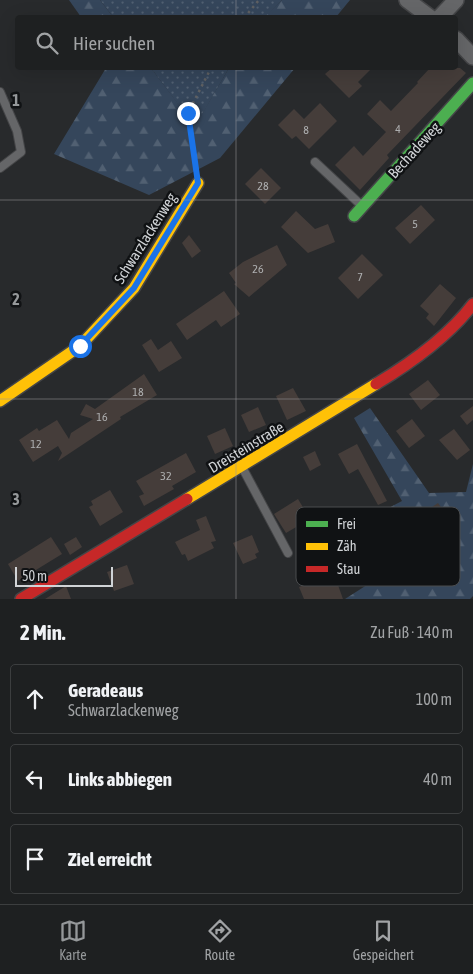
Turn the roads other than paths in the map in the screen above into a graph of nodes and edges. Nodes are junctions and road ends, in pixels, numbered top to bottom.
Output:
1 (407, 0) edge
2 (456, 0) edge
3 (427, 15) edge
4 (442, 15) edge
5 (458, 41) edge
6 (473, 57) edge
7 (473, 83) edge
8 (0, 92) edge
9 (315, 162) dead end
10 (0, 168) edge
11 (198, 183) road end
12 (363, 207) junction
13 (354, 216) dead end
14 (473, 304) edge
15 (0, 401) edge
16 (242, 467) junction
17 (288, 553) dead end
18 (21, 599) edge

1 - 3 street
2 - 4 street
5 - 6 street
7 - 12 street, Bechadeweg
8 - 10 lane
9 - 12 lane
11 - 15 street, Schwarzlackenweg
12 - 13 street, Bechadeweg
14 - 16 street, Dreisteinstraße
16 - 17 lane
16 - 18 street, Dreisteinstraße

